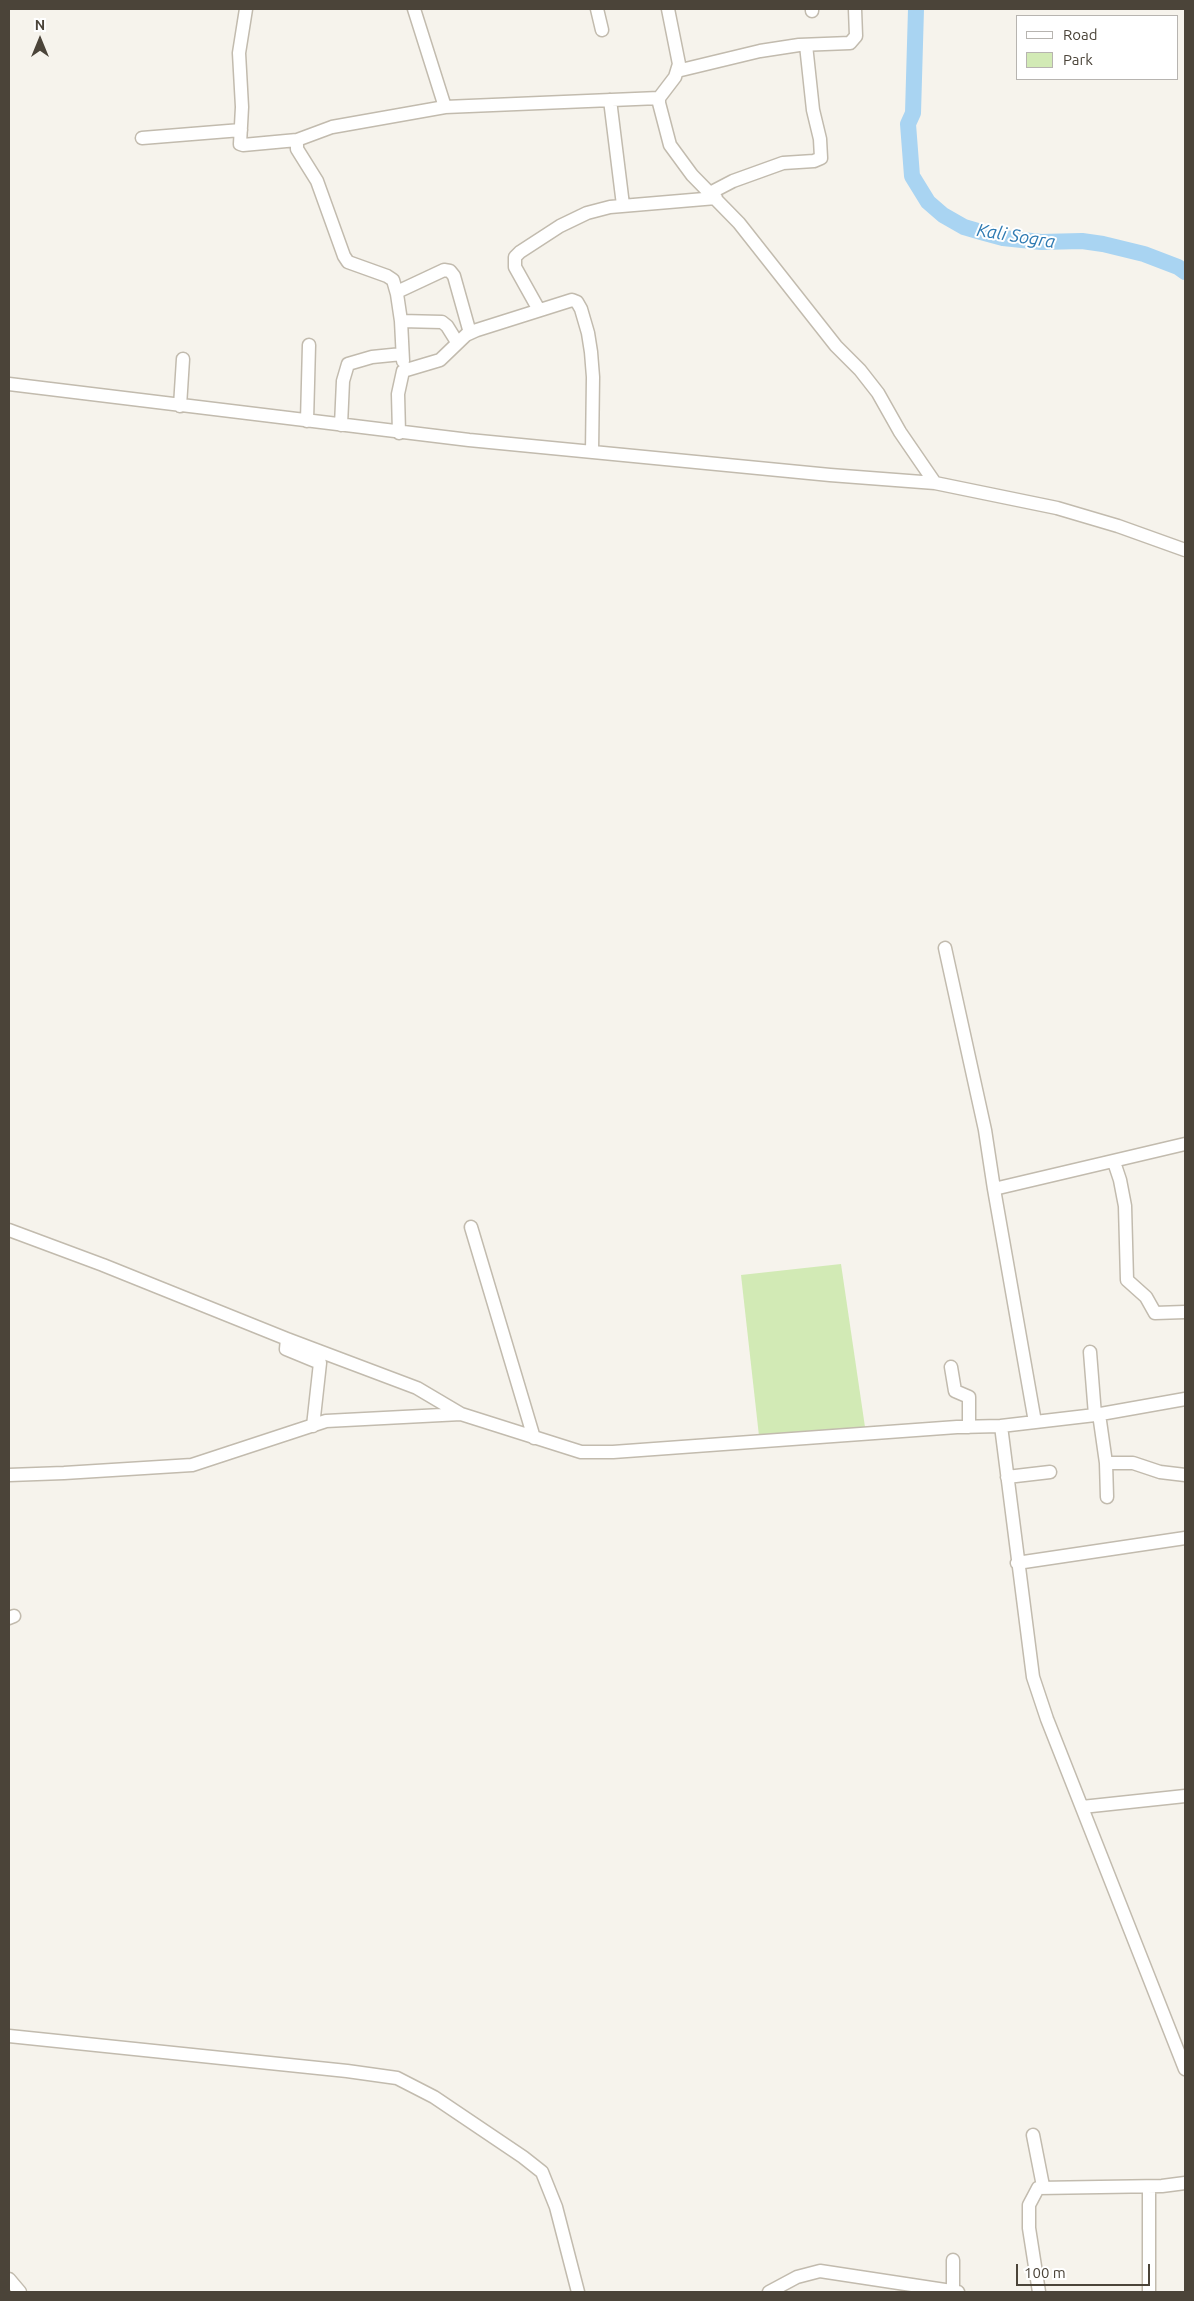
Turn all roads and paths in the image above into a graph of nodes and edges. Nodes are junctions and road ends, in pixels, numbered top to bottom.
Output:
1 (246, 9) edge
2 (415, 9) edge
3 (597, 9) edge
4 (668, 9) edge
5 (855, 9) edge
6 (602, 30) dead end
7 (806, 45) junction
8 (678, 71) junction
9 (659, 98) junction
10 (610, 100) junction
11 (445, 107) junction
12 (241, 130) junction
13 (142, 138) dead end
14 (297, 140) junction
15 (713, 196) junction
16 (623, 205) junction
17 (397, 292) junction
18 (539, 310) junction
19 (401, 321) junction
20 (470, 333) junction
21 (458, 342) junction
22 (309, 345) dead end
23 (402, 354) junction
24 (183, 359) dead end
25 (403, 371) junction
26 (9, 384) edge
27 (180, 406) junction
28 (307, 421) junction
29 (341, 425) junction
30 (400, 433) junction
31 (592, 452) junction
32 (919, 462) junction
33 (912, 481) junction
34 (935, 483) junction
35 (1185, 550) edge
36 (944, 948) dead end
37 (1185, 1144) edge
38 (1114, 1162) junction
39 (994, 1189) junction
40 (471, 1227) dead end
41 (9, 1230) edge
42 (1185, 1312) edge
43 (288, 1339) junction
44 (1090, 1352) dead end
45 (951, 1367) dead end
46 (1185, 1399) edge
47 (461, 1414) junction
48 (1097, 1414) junction
49 (1035, 1422) junction
50 (313, 1426) junction
51 (996, 1426) junction
52 (972, 1427) junction
53 (534, 1438) junction
54 (1106, 1464) junction
55 (1050, 1472) dead end
56 (9, 1475) edge
57 (1185, 1476) edge
58 (1007, 1477) junction
59 (1108, 1497) dead end
60 (1185, 1538) edge
61 (1017, 1563) junction
62 (1185, 1796) edge
63 (1082, 1807) junction
64 (9, 2036) edge
65 (1185, 2069) edge
66 (1033, 2135) dead end
67 (1185, 2183) edge
68 (1043, 2186) junction
69 (1149, 2187) junction
70 (953, 2260) dead end
71 (9, 2279) edge
72 (896, 2287) edge
73 (929, 2290) edge
74 (20, 2292) edge
75 (578, 2292) edge
76 (769, 2292) edge
77 (956, 2292) edge
78 (1040, 2292) edge
79 (1149, 2292) edge

1 - 12 street
2 - 11 street
3 - 6 street
4 - 8 street
5 - 7 street
7 - 8 street
7 - 15 street
8 - 9 street
9 - 10 street
9 - 15 street
10 - 11 street
10 - 16 street
11 - 14 street
12 - 13 street
12 - 14 street
14 - 17 street
15 - 16 street
15 - 32 street
16 - 18 street
17 - 19 street
17 - 20 street
18 - 20 street
18 - 31 street
19 - 21 street
19 - 23 street
20 - 21 street
21 - 25 street
22 - 28 street
23 - 25 street
23 - 29 street
24 - 27 street
25 - 30 street
26 - 27 street
27 - 28 street
28 - 29 street
29 - 30 street
30 - 31 street
31 - 33 street
32 - 33 street
32 - 34 street
33 - 34 street
34 - 35 street
36 - 39 street
37 - 38 street
38 - 39 street
38 - 42 street
39 - 49 street
40 - 53 street
41 - 43 street
43 - 47 street
43 - 50 street
44 - 48 street
45 - 52 street
46 - 48 street
47 - 50 street
47 - 53 street
48 - 49 street
48 - 54 street
49 - 51 street
50 - 56 street
51 - 52 street
51 - 58 street
52 - 53 street
54 - 57 street
54 - 59 street
55 - 58 street
58 - 61 street
60 - 61 street
61 - 63 street
62 - 63 street
63 - 65 street
64 - 75 street
66 - 68 street
67 - 69 street
68 - 69 street
68 - 78 street
69 - 79 street
70 - 77 street
71 - 74 street
72 - 73 street
72 - 76 street
73 - 77 street

